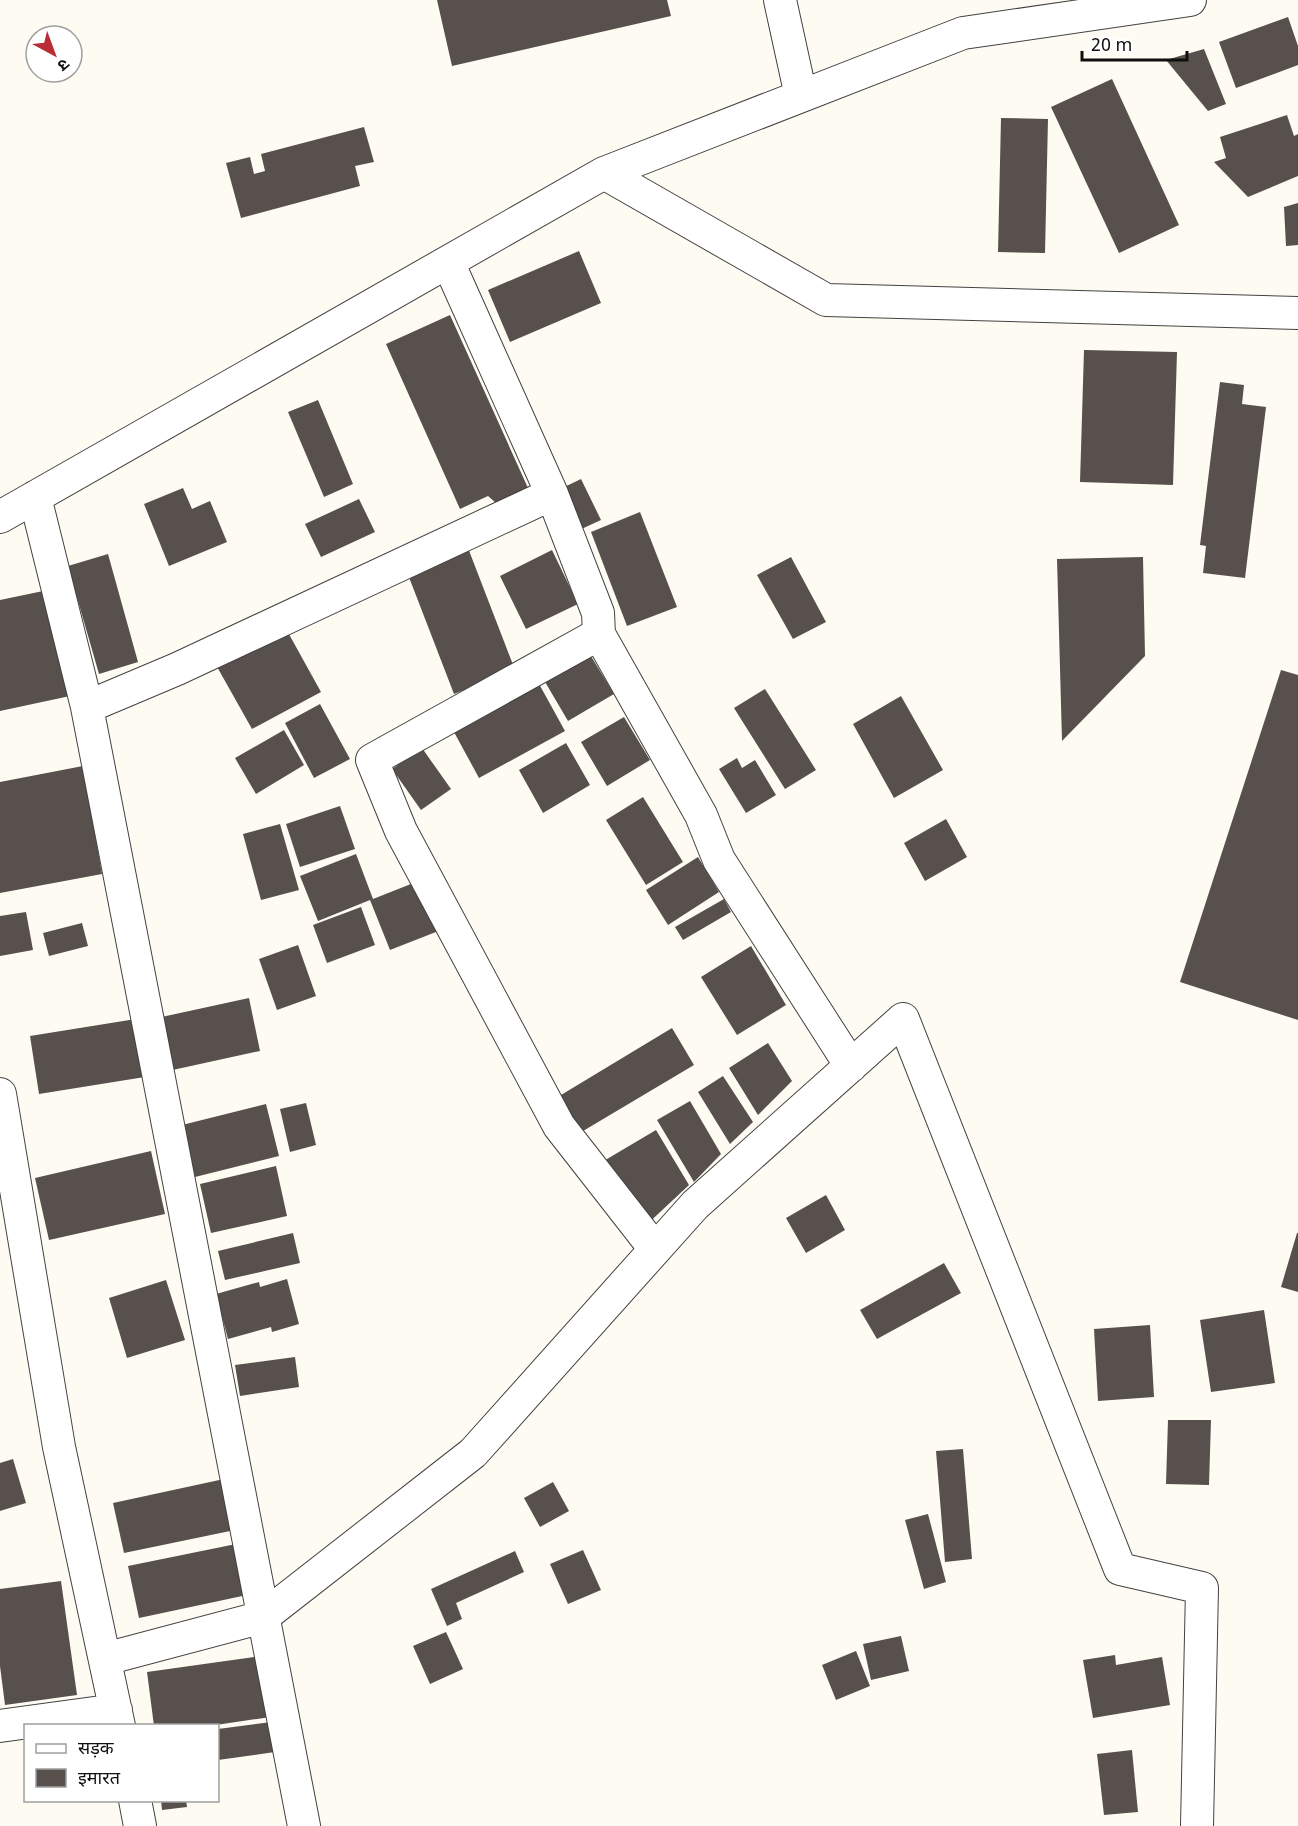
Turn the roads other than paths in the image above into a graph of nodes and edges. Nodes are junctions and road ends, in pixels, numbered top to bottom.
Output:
1 (780, 0) edge
2 (1190, 0) edge
3 (801, 96) junction
4 (604, 173) junction
5 (448, 262) junction
6 (1298, 314) edge
7 (552, 494) junction
8 (35, 497) junction
9 (0, 517) edge
10 (599, 634) junction
11 (87, 707) junction
12 (851, 1066) junction
13 (0, 1094) edge
14 (655, 1249) junction
15 (263, 1617) junction
16 (105, 1659) junction
17 (117, 1718) edge
18 (0, 1725) edge
19 (135, 1802) edge
20 (140, 1826) edge
21 (304, 1826) edge
22 (1197, 1826) edge

1 - 3 street
2 - 3 street
3 - 4 street
4 - 5 street
4 - 6 street
5 - 7 street
5 - 8 street
7 - 10 street
7 - 11 street
8 - 9 street
8 - 11 street
10 - 12 street
10 - 14 street
11 - 15 street
12 - 14 street
12 - 22 street
13 - 16 street
14 - 15 street
15 - 16 street
15 - 21 street
16 - 17 street
17 - 18 street
19 - 20 street

